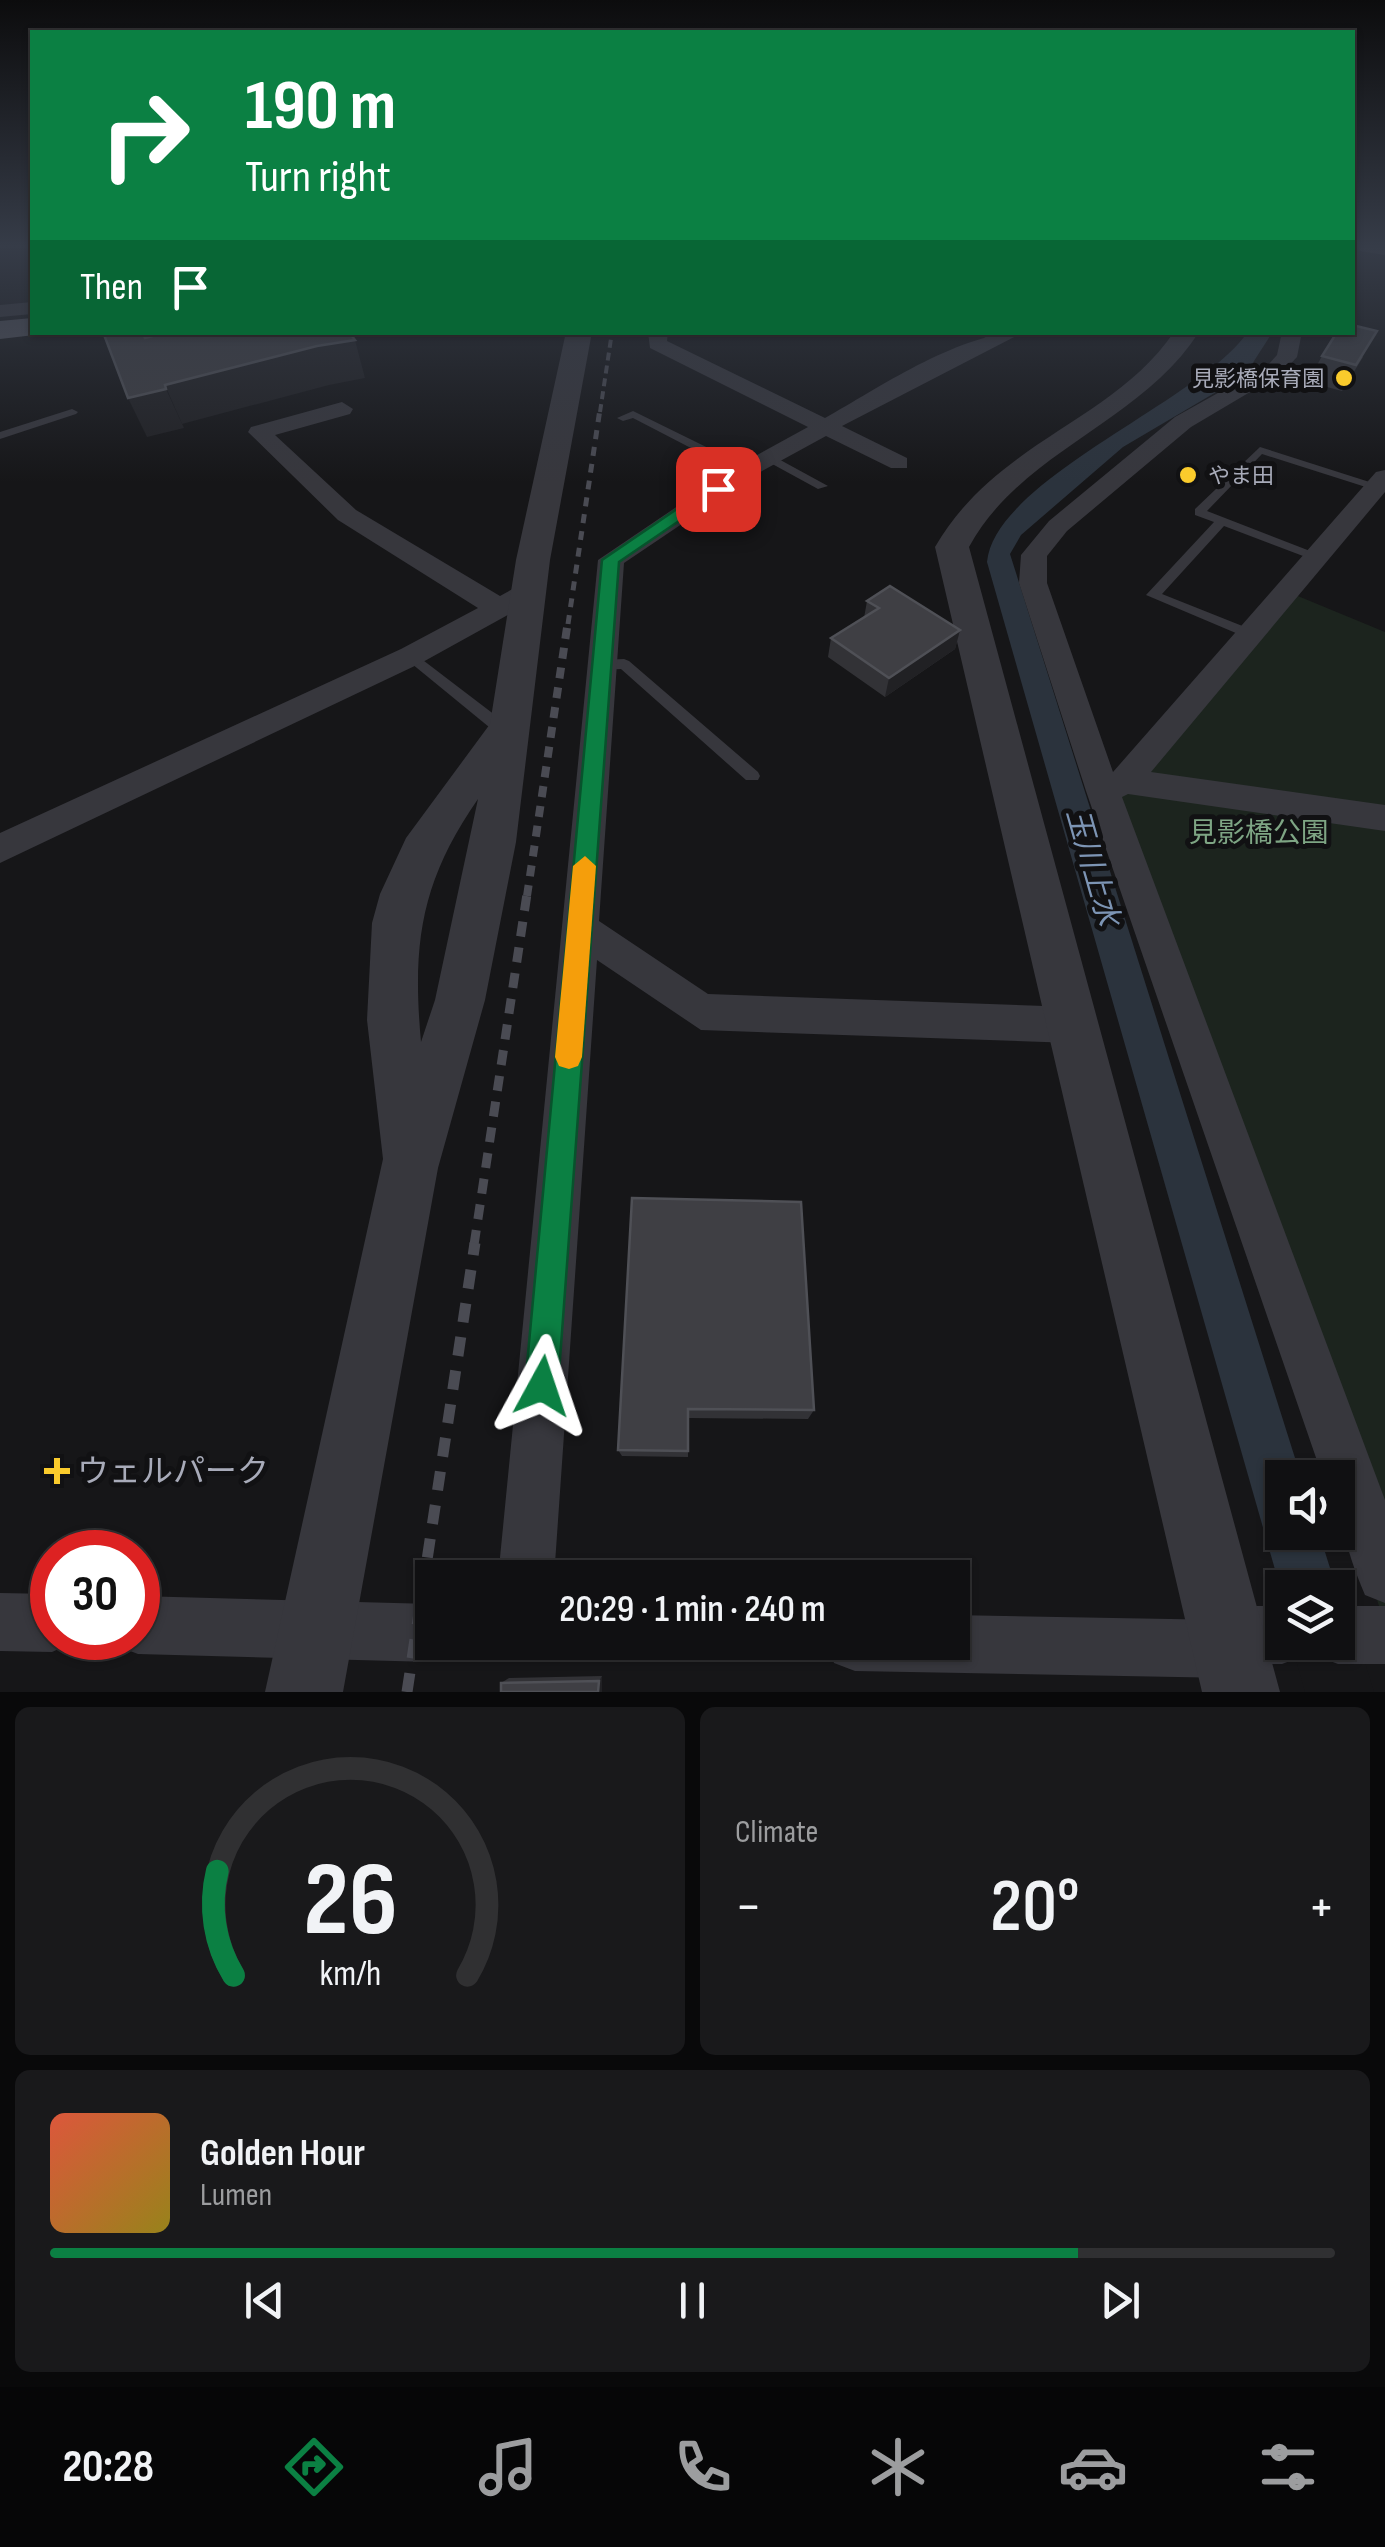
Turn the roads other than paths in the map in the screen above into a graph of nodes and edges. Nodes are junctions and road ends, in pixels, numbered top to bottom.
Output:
1 (30, 327) edge
2 (0, 330) edge
3 (578, 335) edge
4 (658, 335) edge
5 (997, 335) edge
6 (1185, 335) edge
7 (1291, 335) edge
8 (342, 409) dead end
9 (72, 412) dead end
10 (623, 418) dead end
11 (826, 426) junction
12 (0, 436) edge
13 (757, 464) junction
14 (899, 464) dead end
15 (822, 486) dead end
16 (1379, 490) edge
17 (1222, 521) junction
18 (1316, 556) junction
19 (530, 591) junction
20 (499, 608) junction
21 (1250, 634) junction
22 (411, 656) junction
23 (602, 665) junction
24 (506, 732) junction
25 (752, 776) dead end
26 (1114, 786) junction
27 (1385, 818) edge
28 (0, 849) edge
29 (580, 927) junction
30 (1073, 1025) junction
31 (409, 1168) junction
32 (527, 1560) edge
33 (1385, 1574) edge
34 (0, 1622) edge
35 (30, 1623) edge
36 (160, 1625) edge
37 (317, 1628) junction
38 (415, 1631) edge
39 (970, 1645) edge
40 (1253, 1653) edge
41 (304, 1692) edge

1 - 2 main road
3 - 19 street
4 - 11 street
5 - 11 street
6 - 30 street
7 - 26 street
8 - 20 street
9 - 12 lane
10 - 13 lane
11 - 13 street
11 - 14 street
13 - 15 lane
13 - 23 street
16 - 17 lane
16 - 18 street
17 - 18 lane
17 - 21 lane
18 - 21 street
19 - 20 street
19 - 24 street
20 - 22 street
21 - 26 street
22 - 24 lane
22 - 28 street
23 - 25 lane
23 - 29 street
24 - 31 street
24 - 31 street
26 - 27 street
26 - 33 street
29 - 30 street
29 - 32 street
30 - 40 street
31 - 37 street
34 - 35 street
36 - 37 street
37 - 38 street
37 - 41 street
39 - 40 street

